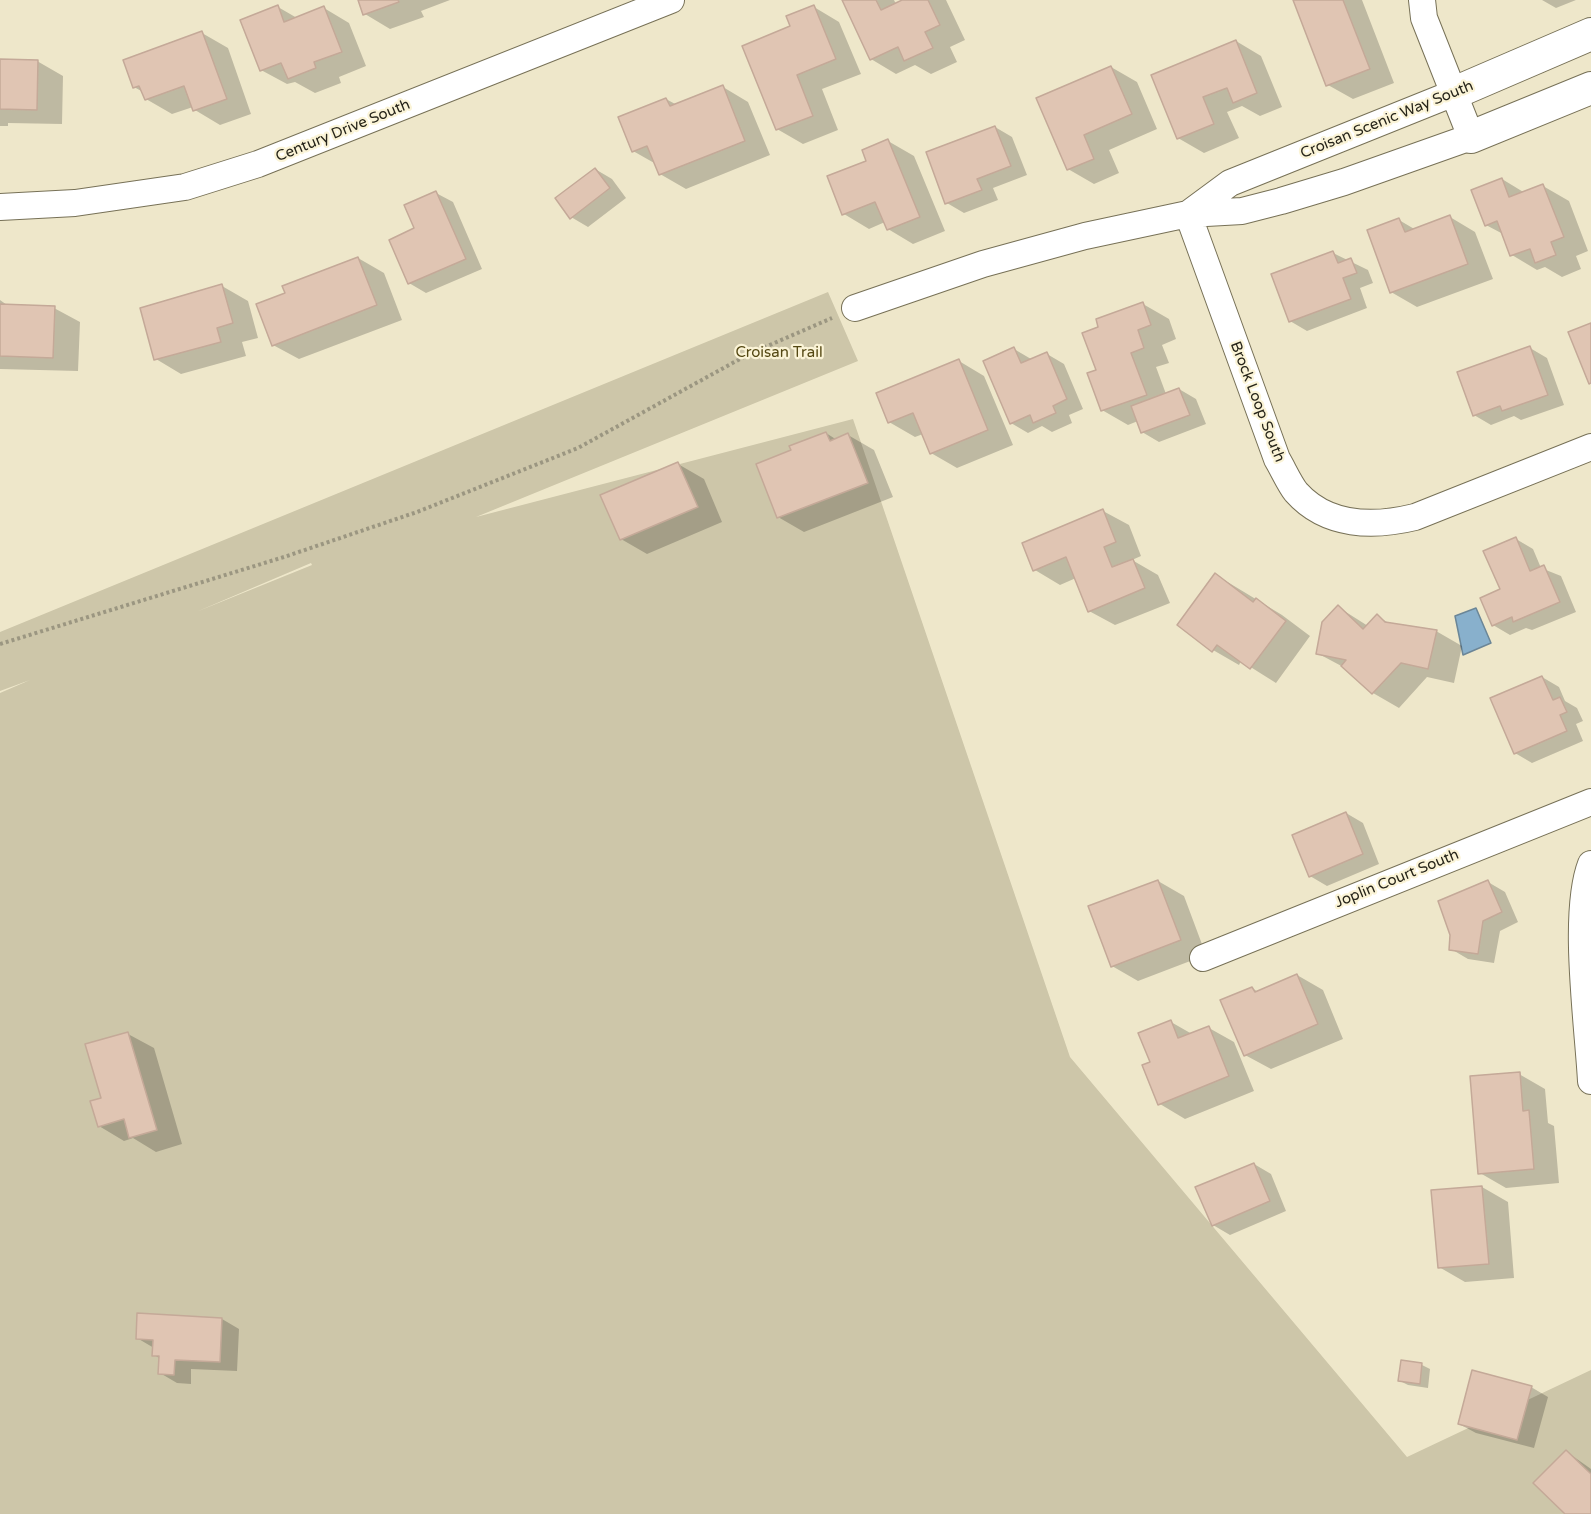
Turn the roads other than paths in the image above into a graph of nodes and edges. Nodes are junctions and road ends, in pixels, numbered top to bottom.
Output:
1 (671, 0) edge
2 (1422, 0) edge
3 (1591, 34) edge
4 (1591, 88) edge
5 (1454, 93) junction
6 (1472, 137) junction
7 (0, 207) edge
8 (1188, 214) junction
9 (855, 308) road end
10 (1591, 447) edge
11 (1591, 802) edge
12 (1591, 864) edge
13 (1203, 958) dead end
14 (1591, 1081) edge

1 - 7 street, Century Drive South
2 - 5 street
3 - 5 street, Croisan Scenic Way South
4 - 6 street, Croisan Scenic Way South
5 - 6 street
5 - 8 street, Croisan Scenic Way South
6 - 8 street, Croisan Scenic Way South
8 - 9 street, Croisan Scenic Way South
8 - 10 street, Brock Loop South
11 - 13 street, Joplin Court South
12 - 14 street

